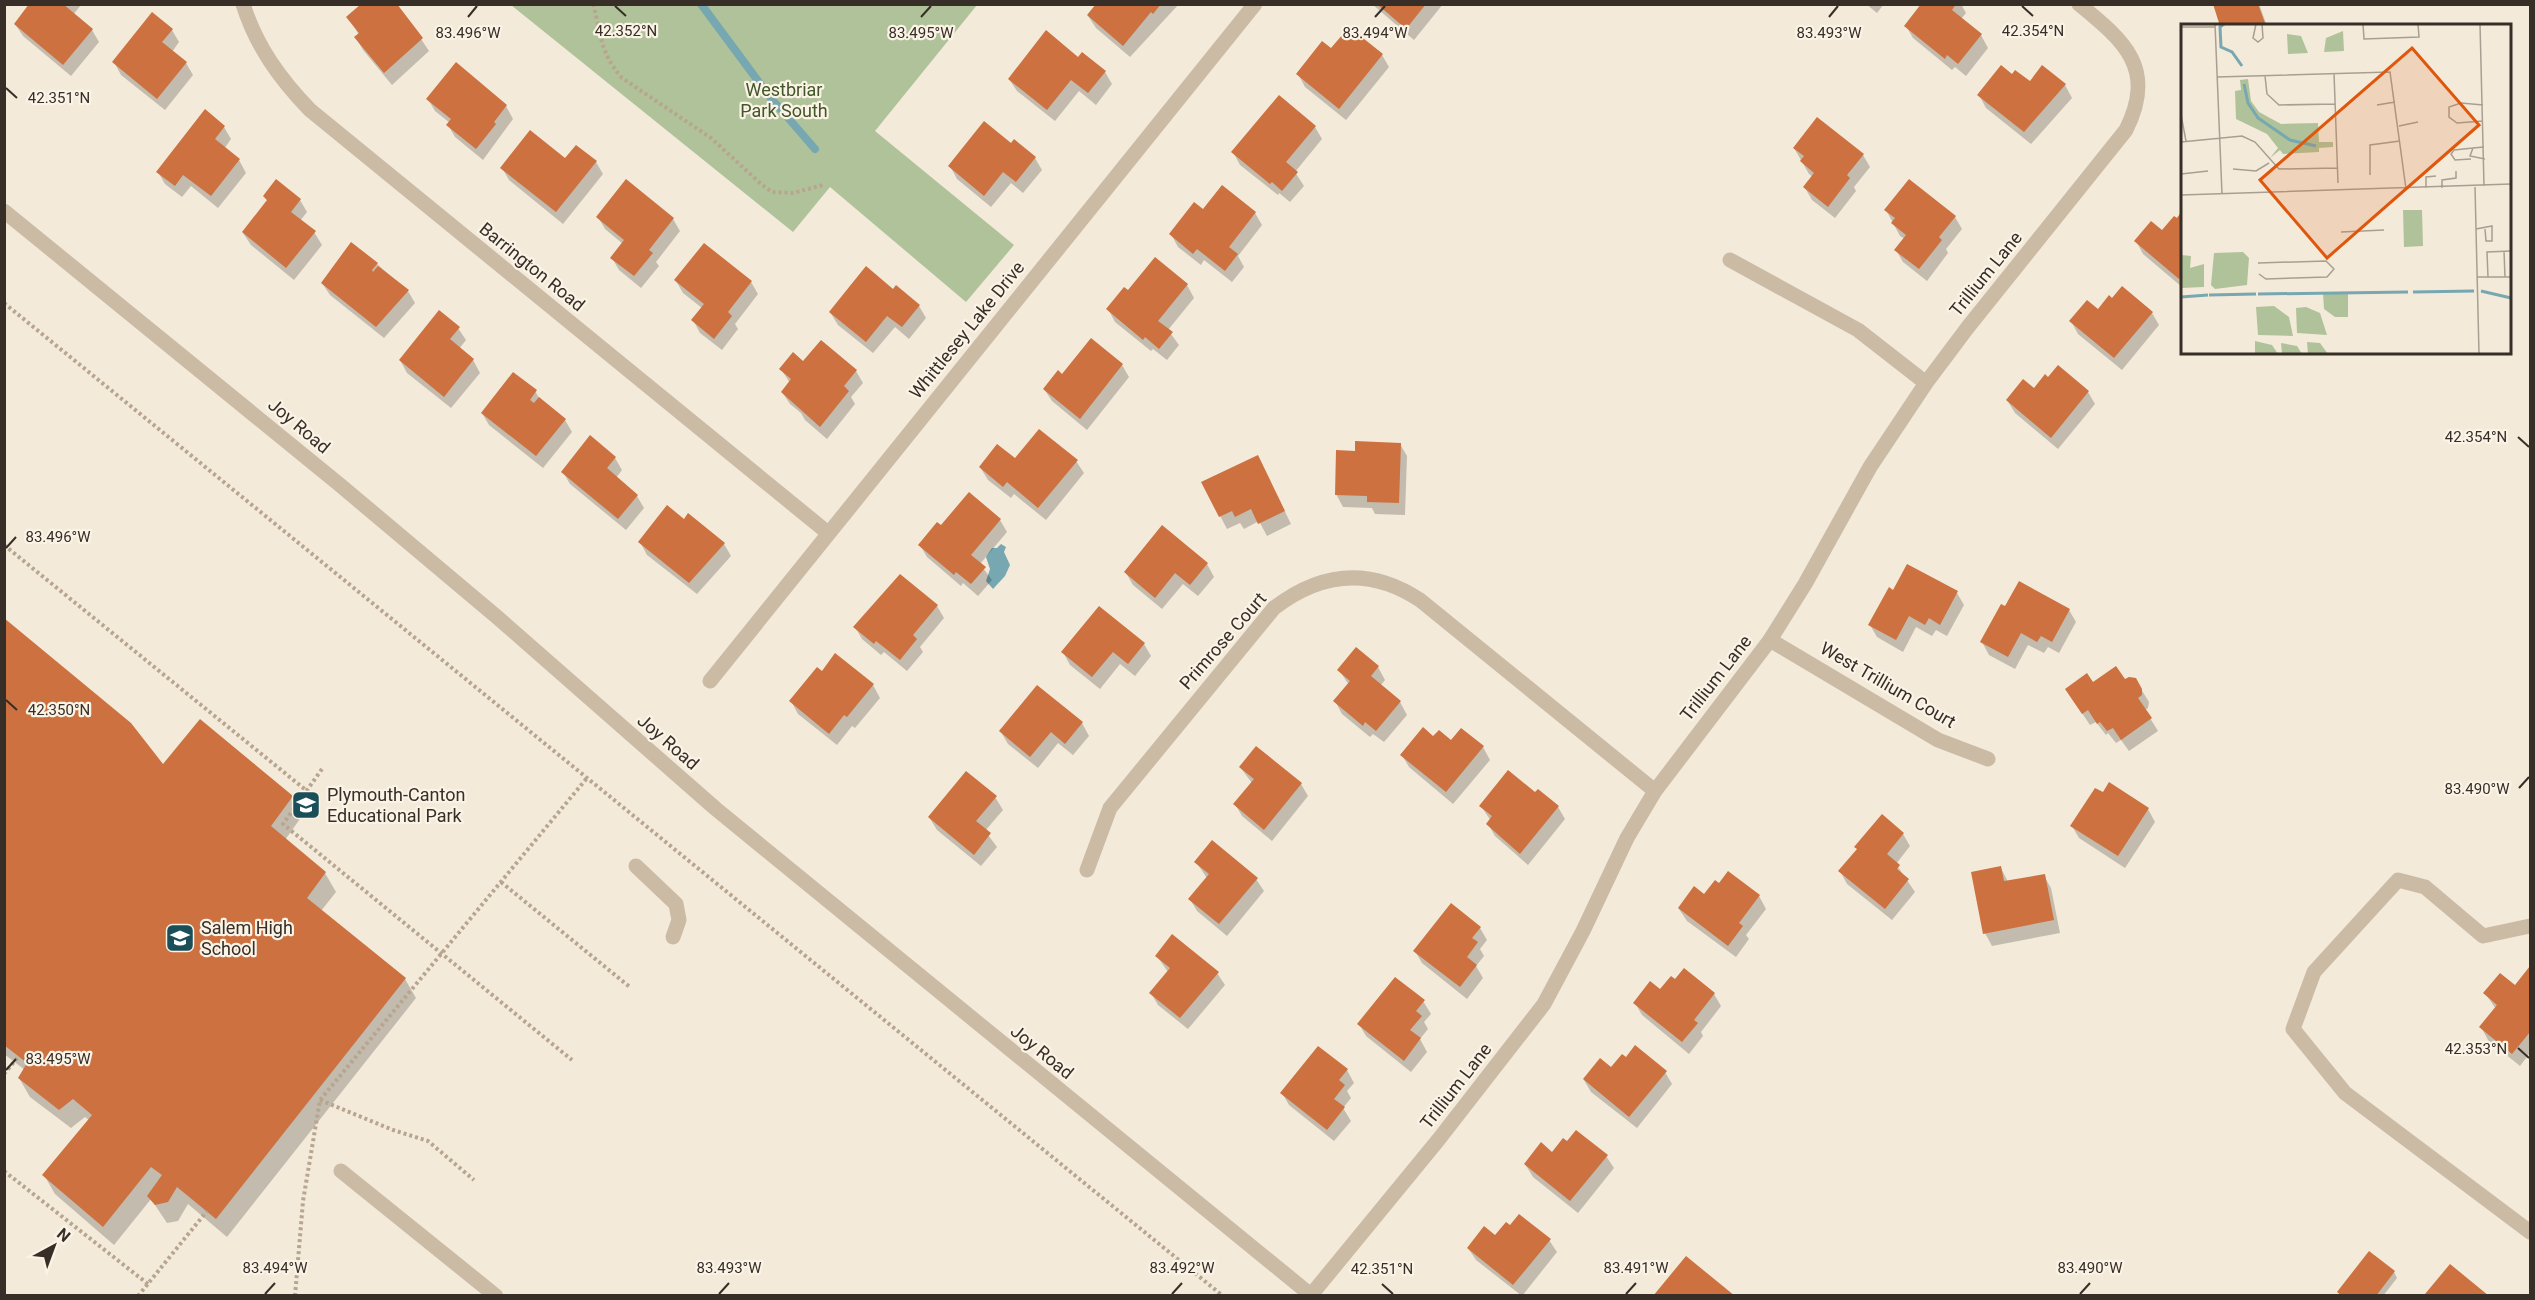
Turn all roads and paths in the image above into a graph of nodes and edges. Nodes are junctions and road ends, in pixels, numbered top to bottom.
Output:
1 (243, 4) edge
2 (593, 4) edge
3 (1255, 4) edge
4 (2079, 4) edge
5 (823, 185) dead end
6 (4, 211) edge
7 (1731, 260) dead end
8 (4, 303) edge
9 (1926, 383) junction
10 (828, 533) junction
11 (4, 545) edge
12 (1770, 640) junction
13 (710, 681) dead end
14 (1988, 759) dead end
15 (322, 769) dead end
16 (587, 778) junction
17 (307, 791) junction
18 (1654, 791) junction
19 (636, 866) dead end
20 (1087, 870) dead end
21 (501, 882) junction
22 (2530, 926) edge
23 (673, 936) dead end
24 (441, 954) junction
25 (631, 988) dead end
26 (19, 1056) dead end
27 (572, 1060) dead end
28 (4, 1074) edge
29 (320, 1100) junction
30 (4, 1171) edge
31 (341, 1171) dead end
32 (474, 1180) dead end
33 (207, 1211) dead end
34 (2530, 1232) edge
35 (148, 1284) junction
36 (1312, 1295) edge
37 (138, 1296) edge
38 (295, 1296) edge
39 (496, 1296) edge
40 (1222, 1296) edge

1 - 10 street, Barrington Road
2 - 5 path
3 - 10 street, Whittlesey Lake Drive
4 - 9 street, Trillium Lane
6 - 36 street, Joy Road
7 - 9 street
8 - 16 path
9 - 12 street, Trillium Lane
10 - 13 street, Whittlesey Lake Drive
11 - 17 path
12 - 14 street, West Trillium Court
12 - 18 street, Trillium Lane
15 - 17 path
16 - 21 path
16 - 40 path
17 - 24 path
18 - 20 street, Primrose Court
18 - 36 street, Trillium Lane
19 - 23 street
21 - 24 path
21 - 25 path
22 - 34 street
24 - 27 path
24 - 29 path
26 - 28 path
29 - 32 path
29 - 38 path
30 - 35 path
31 - 39 street
33 - 35 path
35 - 37 path

